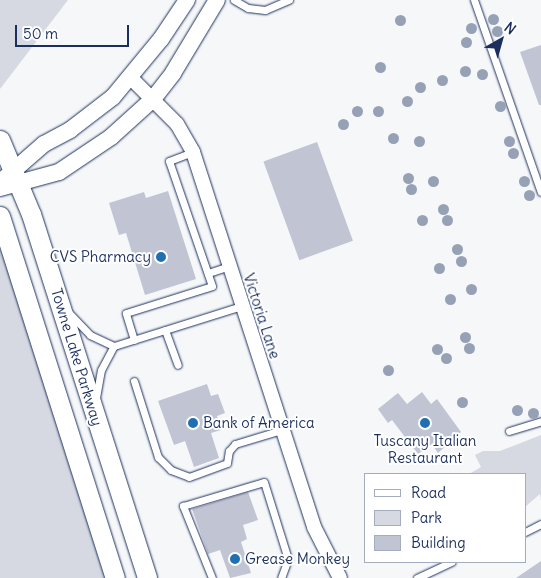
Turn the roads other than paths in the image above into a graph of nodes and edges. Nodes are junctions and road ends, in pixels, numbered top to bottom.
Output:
1 (187, 0) edge
2 (217, 0) edge
3 (234, 0) edge
4 (289, 0) edge
5 (474, 0) edge
6 (132, 78) junction
7 (153, 99) junction
8 (0, 140) edge
9 (193, 152) junction
10 (11, 178) edge
11 (0, 188) edge
12 (541, 192) edge
13 (0, 216) edge
14 (229, 266) junction
15 (208, 273) junction
16 (61, 305) junction
17 (242, 306) junction
18 (165, 330) junction
19 (134, 340) junction
20 (114, 346) junction
21 (178, 365) dead end
22 (134, 381) dead end
23 (94, 411) junction
24 (541, 421) edge
25 (281, 430) junction
26 (509, 431) dead end
27 (540, 525) edge
28 (526, 532) edge
29 (449, 563) edge
30 (116, 578) edge
31 (147, 578) edge
32 (212, 578) edge
33 (281, 578) edge
34 (340, 578) edge
35 (417, 578) edge

1 - 6 street
2 - 7 street
3 - 4 lane
5 - 12 lane
6 - 7 street, Victoria Lane
6 - 10 street
7 - 9 street, Victoria Lane
7 - 10 street
8 - 10 main road, Towne Lake Parkway
9 - 14 street, Victoria Lane
9 - 15 lane
10 - 11 street
10 - 16 main road, Towne Lake Parkway
13 - 30 main road, Towne Lake Parkway
14 - 15 lane
14 - 17 street, Victoria Lane
15 - 19 lane
16 - 20 lane
16 - 23 main road, Towne Lake Parkway
17 - 18 lane
17 - 25 street, Victoria Lane
18 - 19 lane
18 - 21 lane
19 - 20 lane
20 - 23 lane
22 - 25 lane
23 - 31 main road, Towne Lake Parkway
24 - 26 lane
25 - 34 street, Victoria Lane
27 - 28 lane
29 - 35 lane
32 - 33 lane

